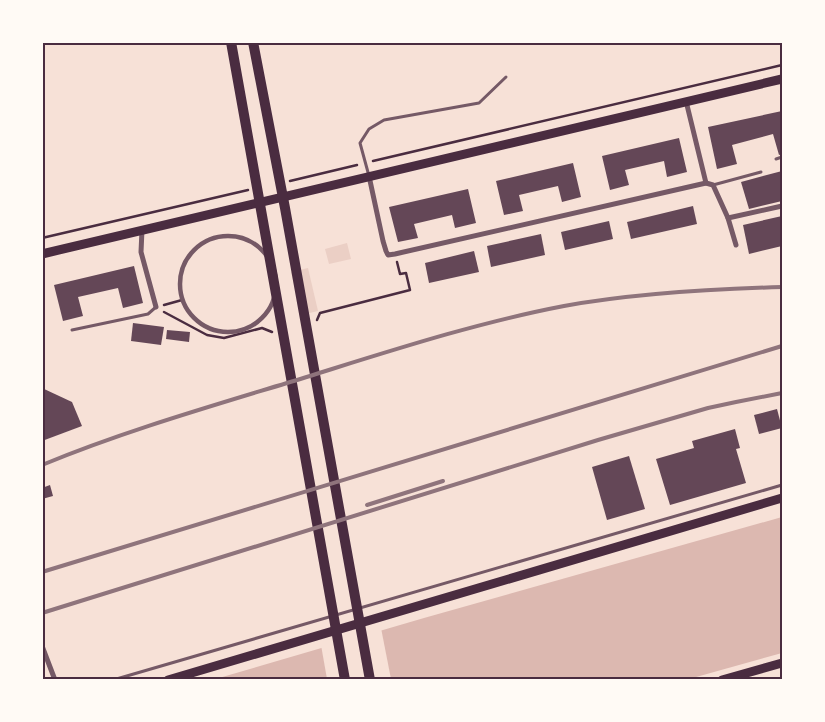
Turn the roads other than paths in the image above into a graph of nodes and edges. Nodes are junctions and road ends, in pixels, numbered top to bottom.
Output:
1 (231, 42) edge
2 (253, 42) edge
3 (506, 77) dead end
4 (782, 79) edge
5 (686, 101) junction
6 (782, 157) edge
7 (776, 159) dead end
8 (761, 172) dead end
9 (369, 176) junction
10 (706, 183) junction
11 (713, 185) junction
12 (782, 206) edge
13 (728, 218) junction
14 (142, 230) junction
15 (736, 245) dead end
16 (42, 254) edge
17 (182, 300) joint
18 (156, 307) joint
19 (72, 330) dead end
20 (782, 485) edge
21 (782, 498) edge
22 (42, 646) edge
23 (782, 663) edge
24 (55, 680) edge
25 (113, 680) edge
26 (168, 680) edge
27 (346, 680) edge
28 (370, 680) edge
29 (722, 680) edge

1 - 27 highway
2 - 28 highway
3 - 9 lane
4 - 5 main road
5 - 9 main road
5 - 10 street
6 - 7 lane
8 - 11 lane
9 - 10 street
9 - 14 main road
10 - 11 street
11 - 13 street
12 - 13 street
13 - 15 street
14 - 16 main road
14 - 18 street
17 - 17 street
18 - 19 lane
20 - 25 lane
21 - 26 main road
22 - 24 street
23 - 29 main road

